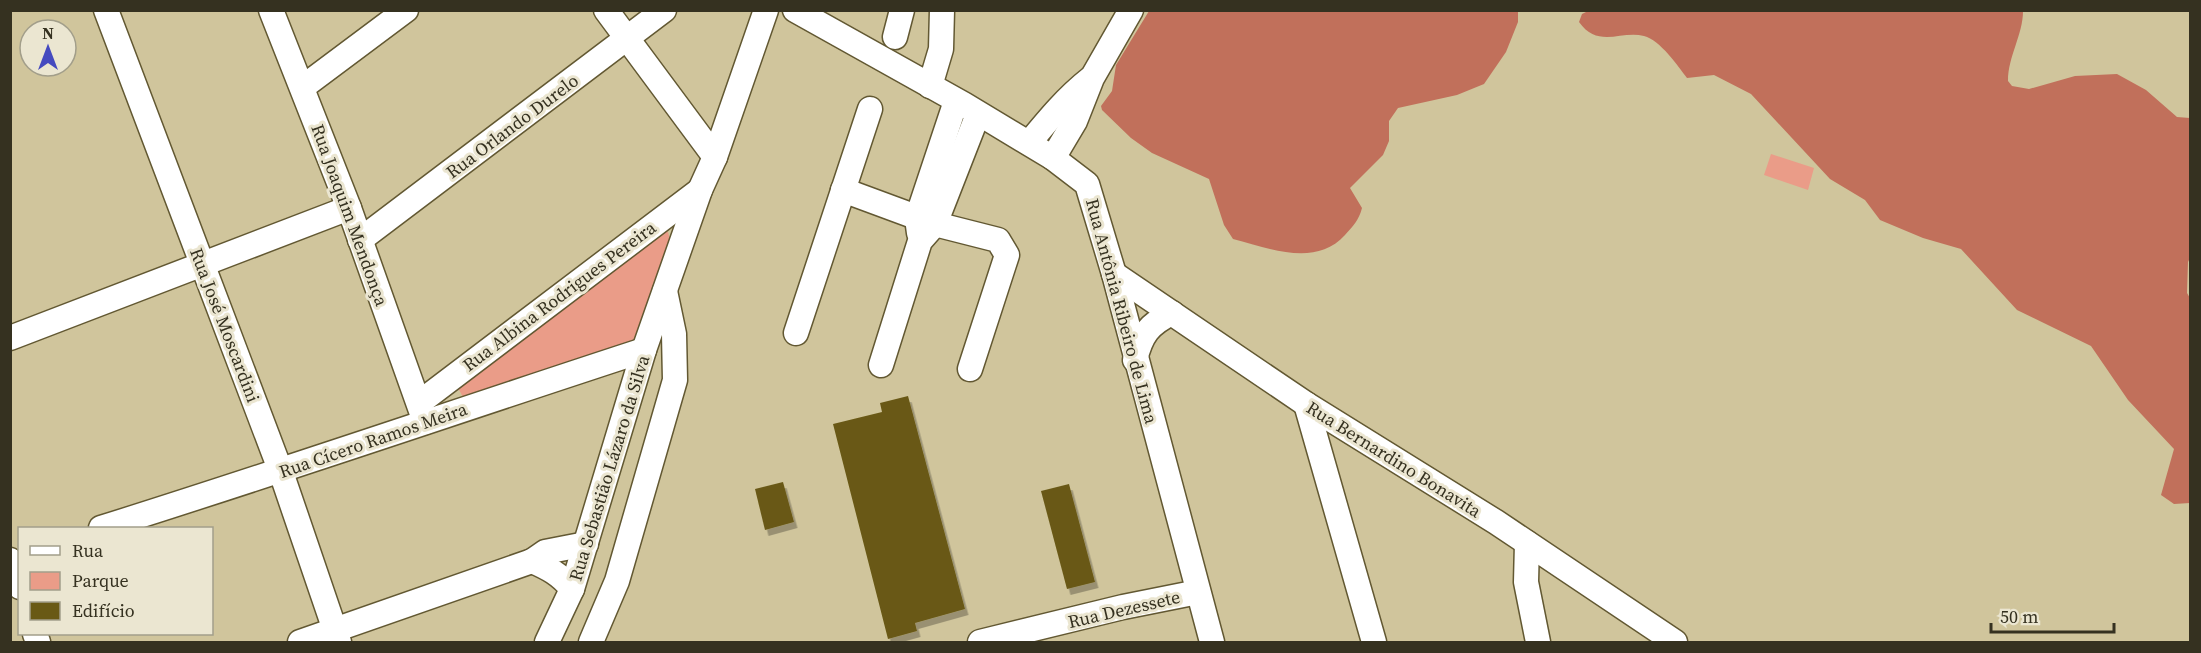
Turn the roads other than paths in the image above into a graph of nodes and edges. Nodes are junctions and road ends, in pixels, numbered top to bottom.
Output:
1 (106, 10) edge
2 (271, 10) edge
3 (406, 10) edge
4 (606, 10) edge
5 (664, 10) edge
6 (766, 10) edge
7 (795, 10) edge
8 (902, 10) edge
9 (942, 10) edge
10 (1131, 10) edge
11 (895, 37) dead end
12 (627, 39) junction
13 (1092, 78) junction
14 (930, 86) junction
15 (303, 87) junction
16 (956, 101) junction
17 (870, 110) dead end
18 (978, 114) junction
19 (1029, 144) junction
20 (715, 157) junction
21 (1053, 158) junction
22 (700, 190) junction
23 (843, 190) junction
24 (349, 208) junction
25 (924, 228) junction
26 (360, 240) junction
27 (202, 263) junction
28 (1114, 274) junction
29 (665, 291) junction
30 (1172, 313) junction
31 (796, 333) dead end
32 (10, 339) edge
33 (644, 350) junction
34 (1136, 360) junction
35 (881, 365) dead end
36 (970, 369) dead end
37 (1306, 404) junction
38 (422, 412) junction
39 (281, 472) junction
40 (104, 527) edge
41 (1527, 543) junction
42 (586, 544) junction
43 (10, 559) edge
44 (532, 561) junction
45 (18, 581) edge
46 (572, 589) junction
47 (1198, 592) junction
48 (337, 637) edge
49 (300, 642) edge
50 (547, 642) edge
51 (591, 642) edge
52 (980, 642) edge
53 (1212, 642) edge
54 (1374, 642) edge
55 (1538, 642) edge
56 (1675, 642) edge

1 - 27 street, Rua José Moscardini
2 - 15 street, Rua Joaquim Mendonça
3 - 15 street
4 - 12 street
5 - 12 street, Rua Orlando Durelo
6 - 20 street, Rua Sebastião Lázaro da Silva
7 - 14 street, Rua Antônia Ribeiro de Lima
8 - 11 street
9 - 14 street
10 - 13 street
12 - 20 street
12 - 26 street, Rua Orlando Durelo
13 - 19 street
13 - 21 street
14 - 16 street, Rua Antônia Ribeiro de Lima
15 - 24 street, Rua Joaquim Mendonça
16 - 18 street, Rua Antônia Ribeiro de Lima
16 - 25 street
17 - 23 street
18 - 19 street, Rua Antônia Ribeiro de Lima
18 - 25 street
19 - 21 street, Rua Antônia Ribeiro de Lima
20 - 22 street, Rua Sebastião Lázaro da Silva
21 - 28 street, Rua Antônia Ribeiro de Lima
22 - 29 street, Rua Sebastião Lázaro da Silva
22 - 38 street, Rua Albina Rodrigues Pereira
23 - 25 street
23 - 31 street
24 - 26 street, Rua Joaquim Mendonça
24 - 27 street
25 - 35 street
25 - 36 street
26 - 38 street, Rua Joaquim Mendonça
27 - 32 street
27 - 39 street, Rua José Moscardini
28 - 30 street, Rua Bernardino Bonavita
28 - 34 street, Rua Antônia Ribeiro de Lima
29 - 33 street, Rua Sebastião Lázaro da Silva
29 - 51 street, Rua Sebastião Lázaro da Silva
30 - 34 street
30 - 37 street, Rua Bernardino Bonavita
33 - 38 street, Rua Cícero Ramos Meira
33 - 42 street, Rua Sebastião Lázaro da Silva
34 - 47 street, Rua Antônia Ribeiro de Lima
37 - 41 street, Rua Bernardino Bonavita
37 - 54 street
38 - 39 street, Rua Cícero Ramos Meira
39 - 40 street, Rua Cícero Ramos Meira
39 - 48 street, Rua José Moscardini
41 - 55 street
41 - 56 street, Rua Bernardino Bonavita
42 - 44 street
42 - 46 street, Rua Sebastião Lázaro da Silva
43 - 45 street
44 - 46 street
44 - 48 street
46 - 50 street, Rua Sebastião Lázaro da Silva
47 - 52 street, Rua Dezessete
47 - 53 street, Rua Antônia Ribeiro de Lima
48 - 49 street

